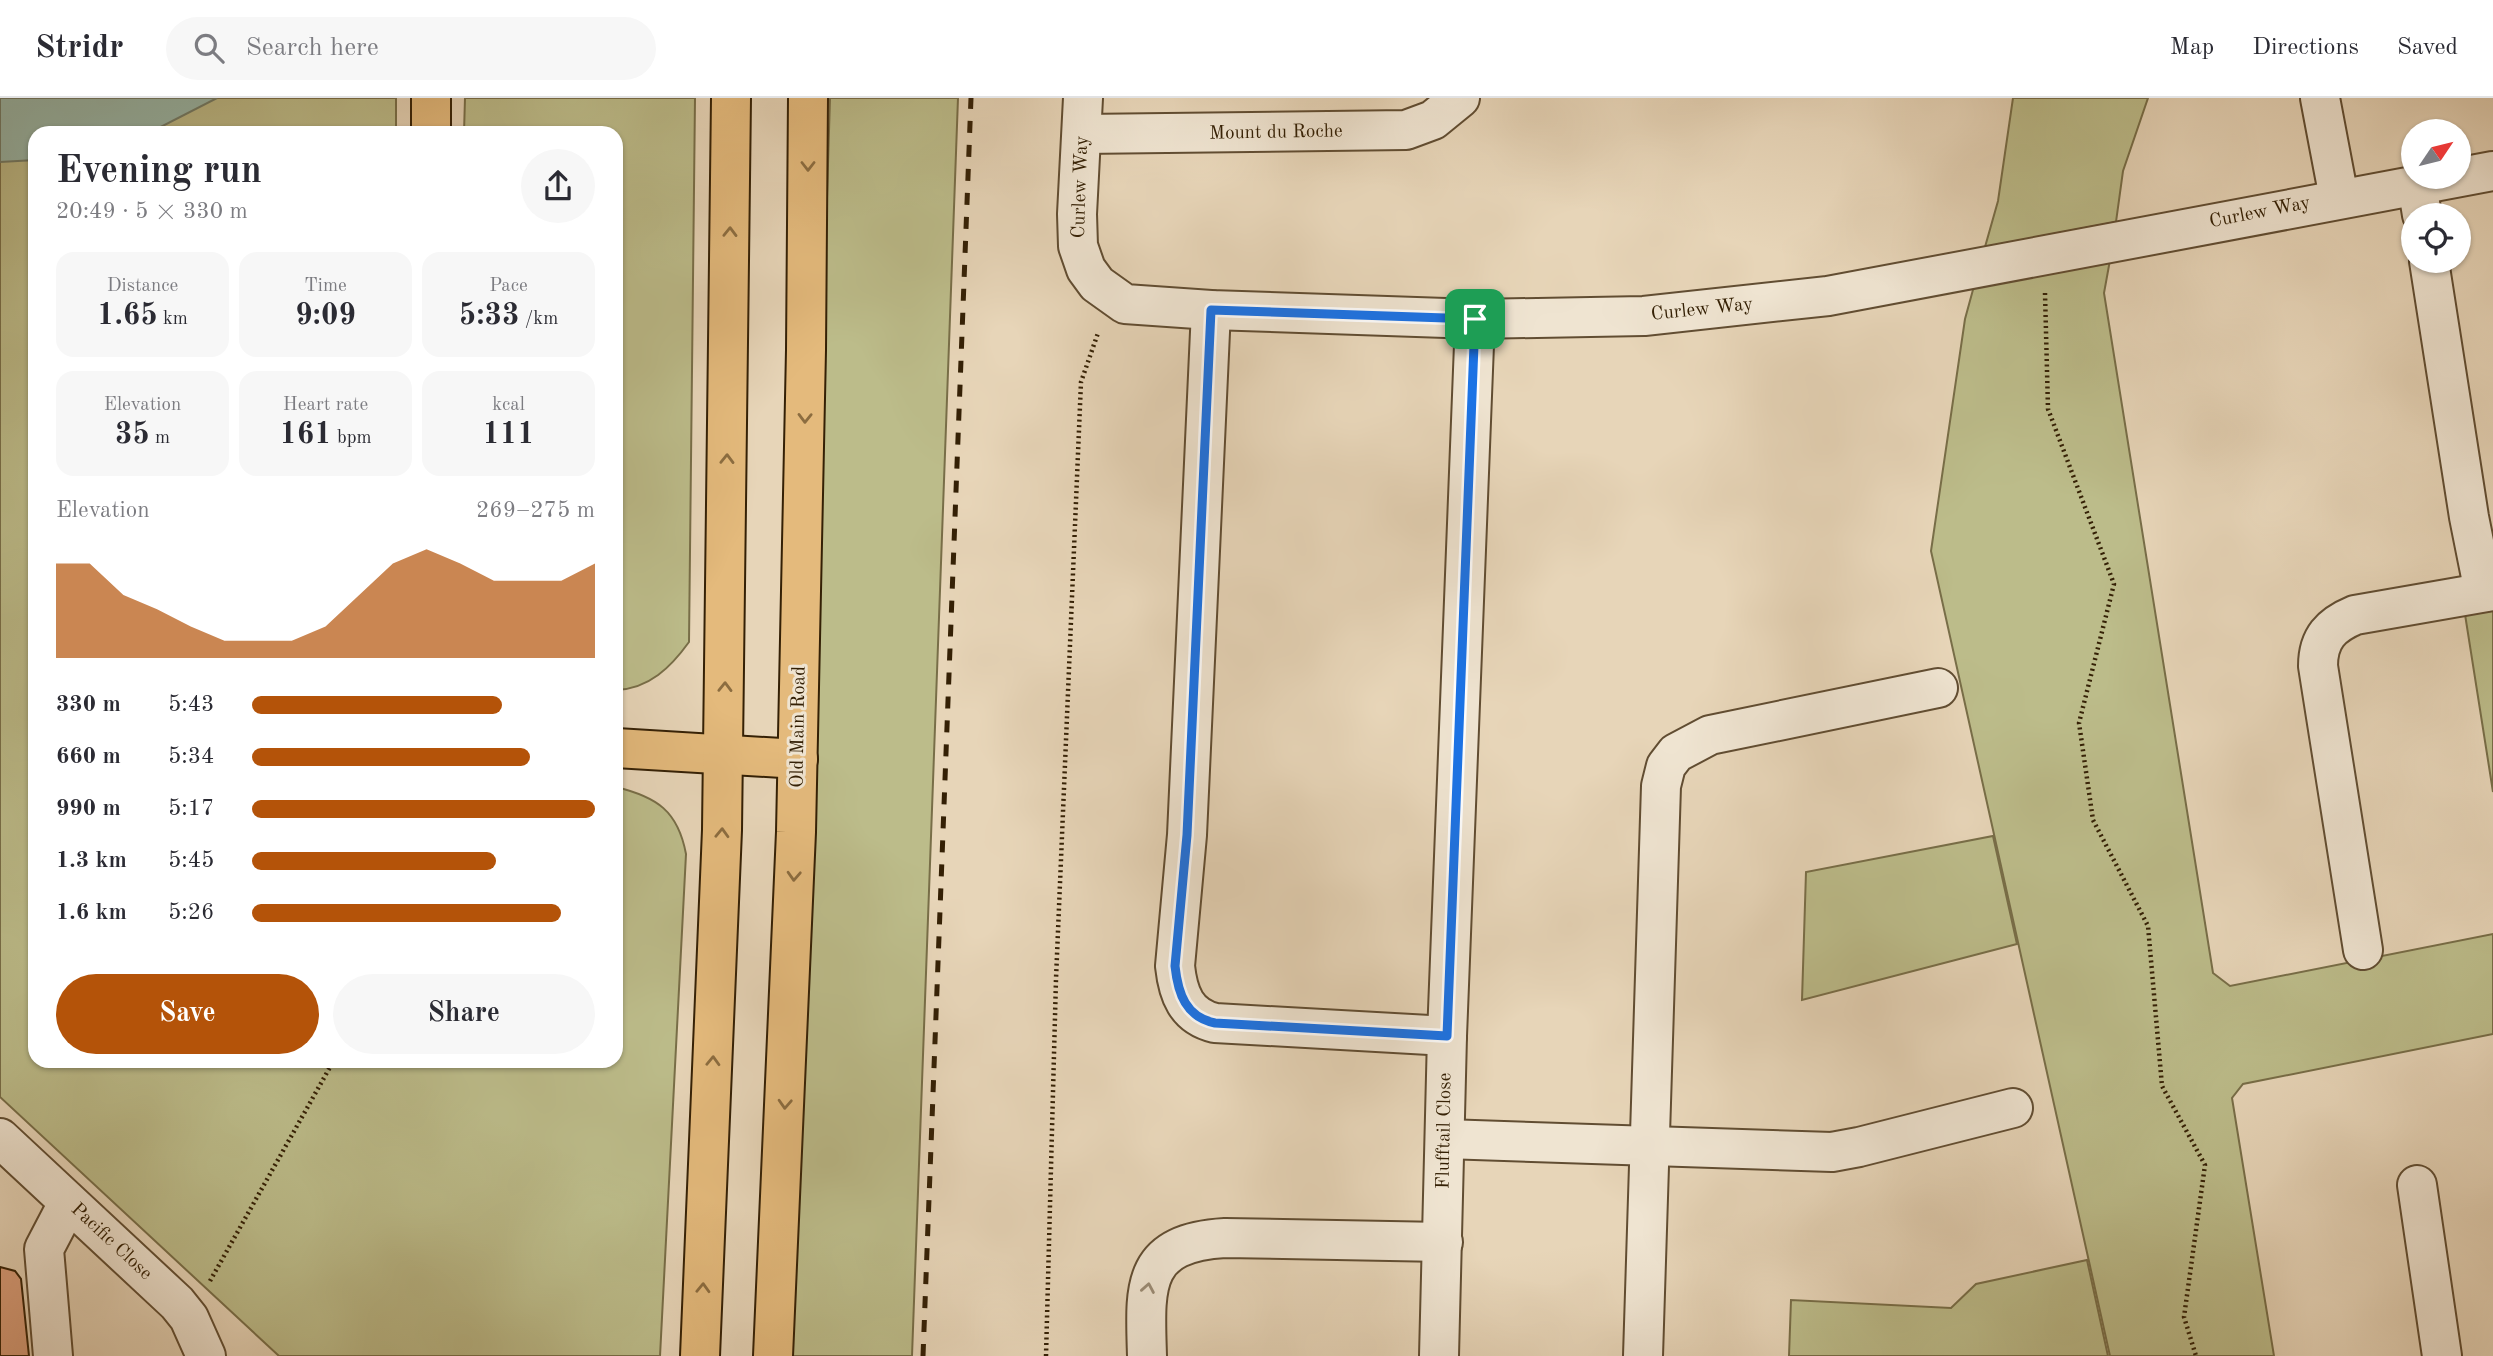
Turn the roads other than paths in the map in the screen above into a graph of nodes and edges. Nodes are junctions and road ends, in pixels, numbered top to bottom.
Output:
1 (431, 98) edge
2 (731, 98) edge
3 (808, 98) edge
4 (1460, 98) edge
5 (2320, 98) edge
6 (1083, 116) edge
7 (431, 126) edge
8 (2493, 171) edge
9 (2339, 198) junction
10 (2419, 200) edge
11 (2431, 273) edge
12 (1211, 310) junction
13 (1475, 319) junction
14 (2489, 592) edge
15 (1938, 688) dead end
16 (623, 748) edge
17 (724, 755) junction
18 (798, 759) junction
19 (2363, 950) dead end
20 (1447, 1036) junction
21 (2013, 1108) dead end
22 (0, 1139) edge
23 (1445, 1139) junction
24 (1650, 1145) junction
25 (2417, 1185) dead end
26 (68, 1203) junction
27 (1443, 1242) junction
28 (53, 1356) edge
29 (206, 1356) edge
30 (700, 1356) edge
31 (773, 1356) edge
32 (1147, 1356) edge
33 (1439, 1356) edge
34 (1643, 1356) edge
35 (2442, 1356) edge

1 - 7 main road
17 -> 2 main road
3 -> 18 main road, Old Main Road
4 - 6 street, Mount du Roche
5 - 9 street
6 - 12 street, Curlew Way
8 - 10 street, Curlew Way
9 - 10 street, Curlew Way
9 - 13 street, Curlew Way
11 - 14 street
12 - 13 street, Curlew Way
12 - 20 street
13 - 20 street, Flufftail Close
14 - 19 street
15 - 24 street
16 - 17 main road
17 - 18 main road
30 -> 17 main road
18 -> 31 main road, Old Main Road
20 - 23 street, Flufftail Close
21 - 24 street
22 - 26 street, Pacific Close
23 - 24 street
23 - 27 street, Flufftail Close
24 - 34 street
25 - 35 street
26 - 28 street
26 - 29 street, Pacific Close
32 -> 27 street
27 - 33 street, Flufftail Close

